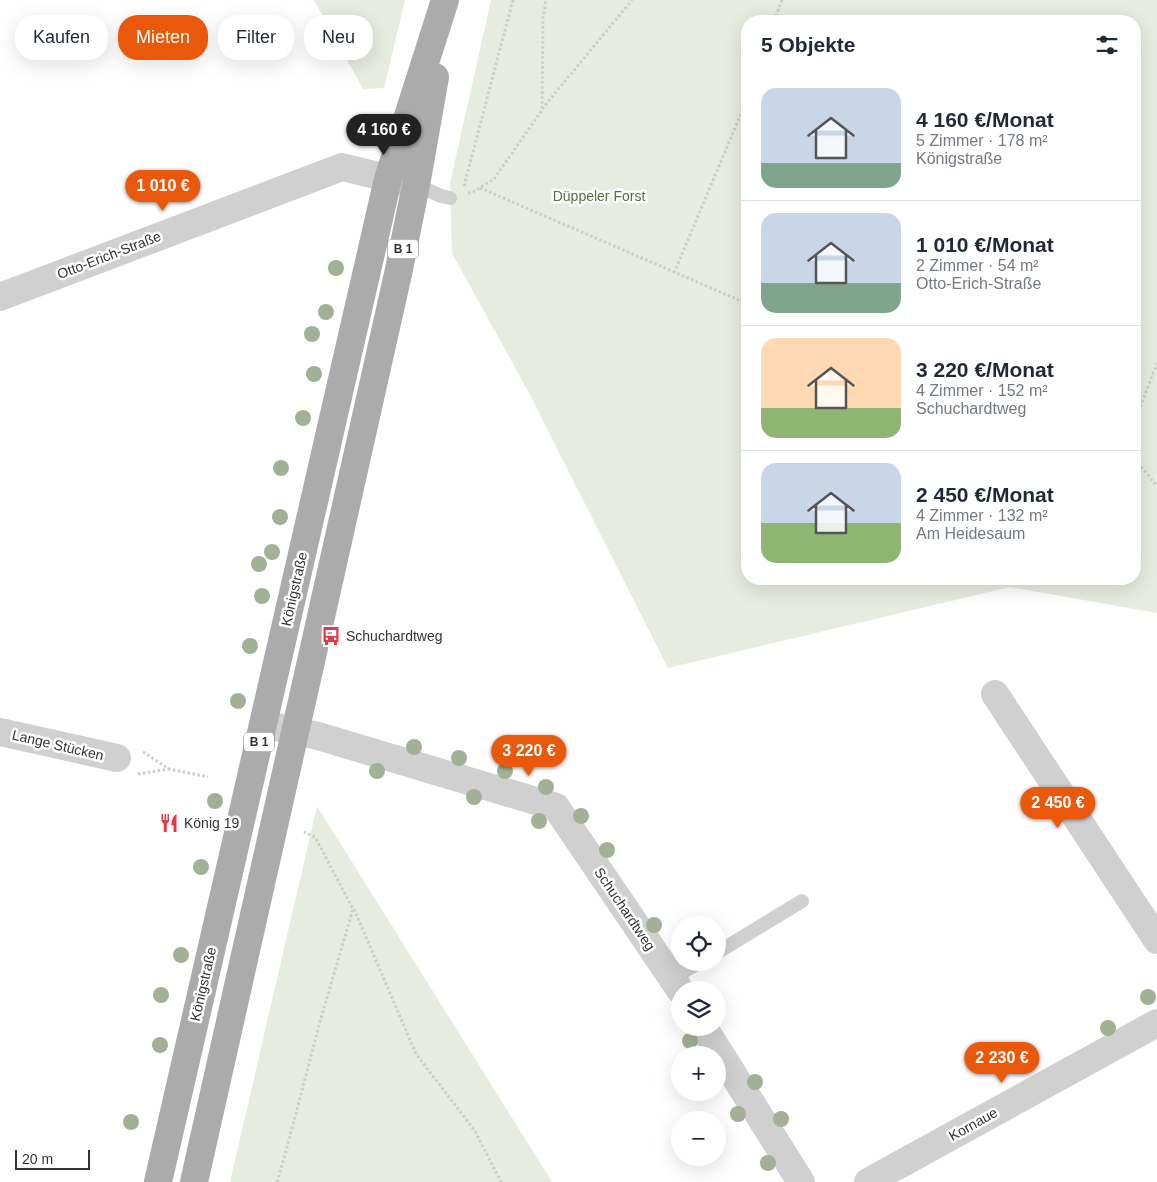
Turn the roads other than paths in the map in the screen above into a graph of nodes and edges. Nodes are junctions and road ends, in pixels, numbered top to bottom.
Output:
1 (447, 0) edge
2 (388, 179) junction
3 (416, 186) junction
4 (450, 198) dead end
5 (0, 296) edge
6 (995, 694) dead end
7 (263, 724) junction
8 (295, 731) junction
9 (0, 732) edge
10 (130, 761) road end
11 (802, 901) dead end
12 (1157, 940) edge
13 (726, 947) edge
14 (691, 971) edge
15 (675, 981) edge
16 (680, 981) edge
17 (1157, 1023) edge
18 (709, 1036) edge
19 (158, 1182) edge
20 (194, 1182) edge
21 (801, 1182) edge
22 (868, 1182) edge

1 - 2 main road, Königstraße / B 1
1 - 3 main road, Königstraße / B 1
2 - 3 street, Otto-Erich-Straße
2 - 5 street, Otto-Erich-Straße
2 - 7 main road, Königstraße / B 1
3 - 4 lane
3 - 8 main road, Königstraße / B 1
6 - 12 street
7 - 8 street, Schuchardtweg
7 - 19 main road, Königstraße / B 1
8 - 15 street, Schuchardtweg
8 - 20 main road, Königstraße / B 1
9 - 10 street, Lange Stücken
11 - 13 lane
14 - 16 lane
17 - 22 street, Kornaue
18 - 21 street

